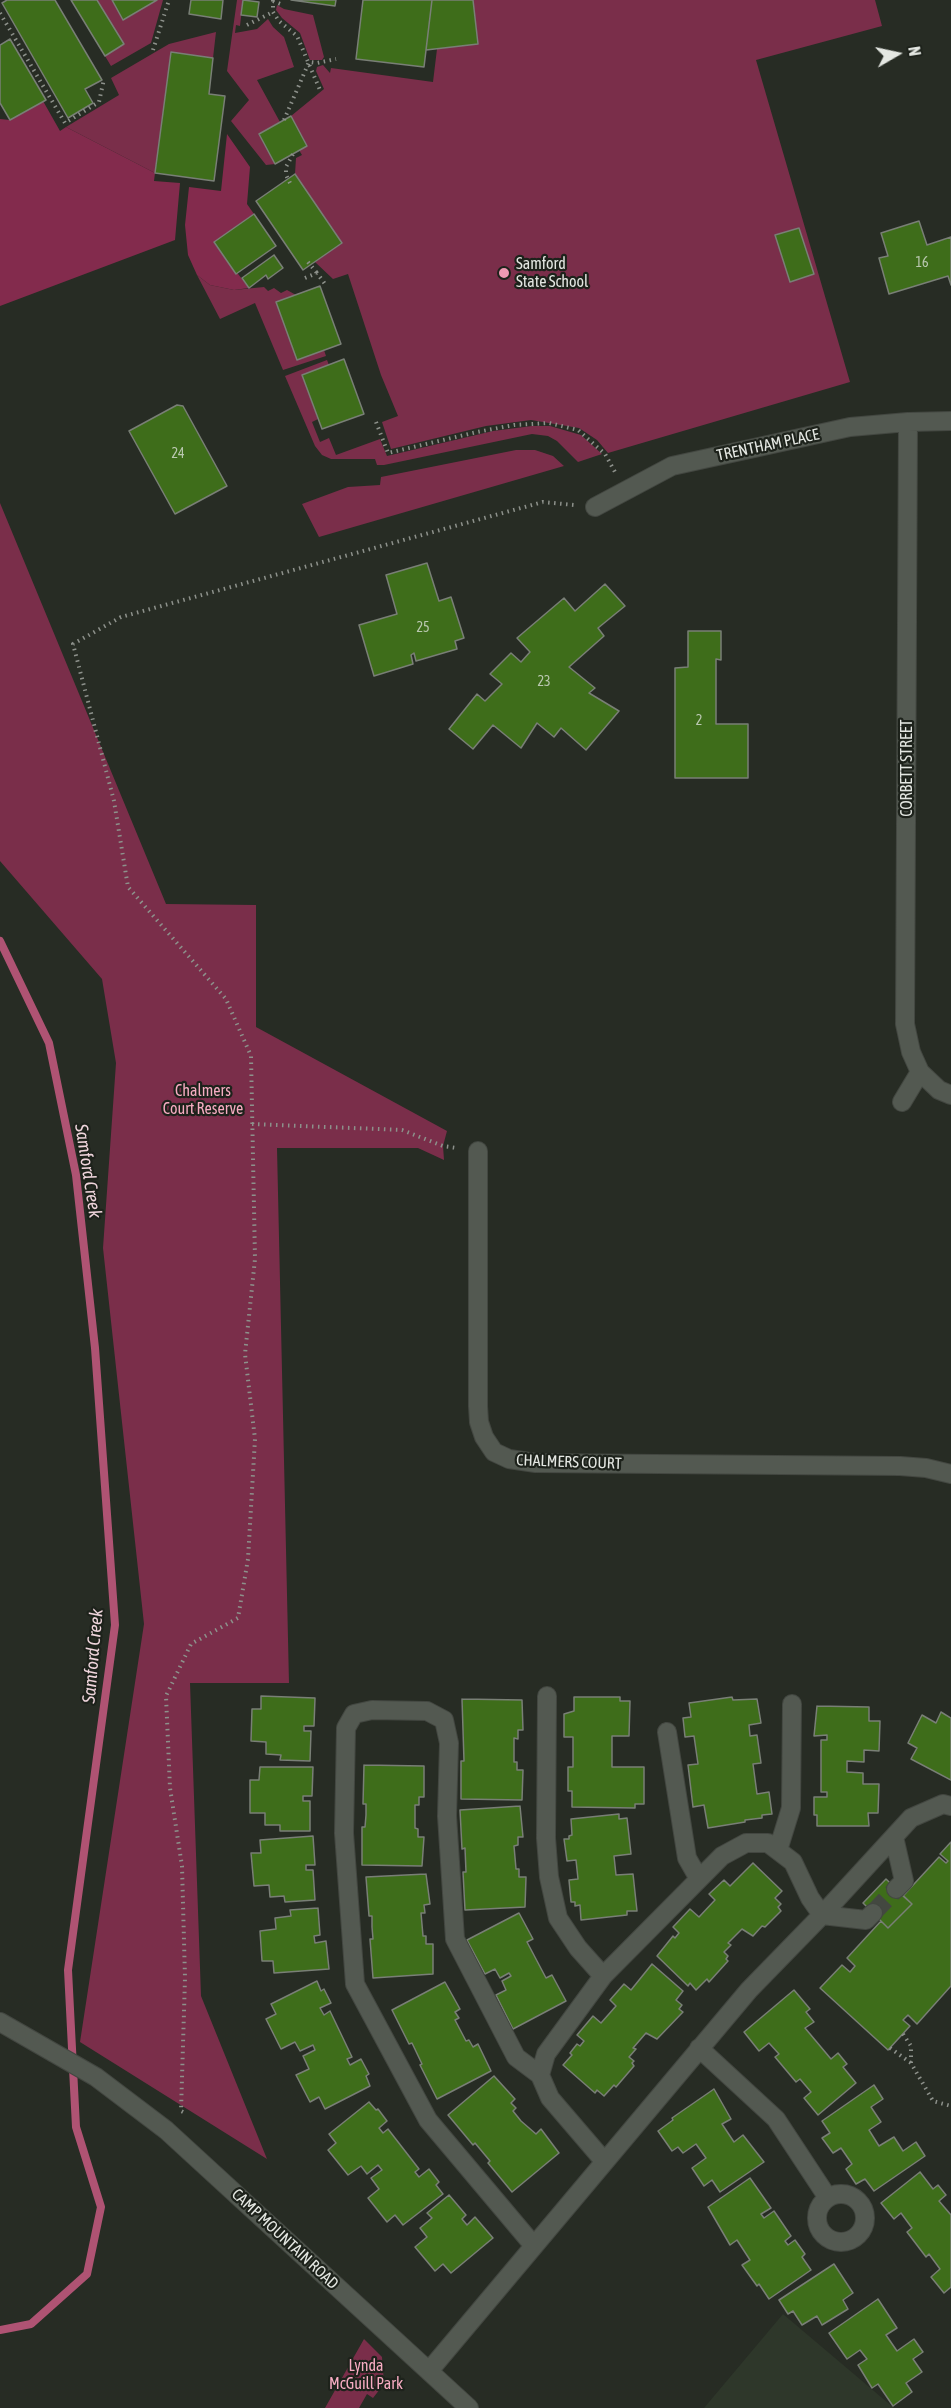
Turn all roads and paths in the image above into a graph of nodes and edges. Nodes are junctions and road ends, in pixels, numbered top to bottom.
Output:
1 (169, 0) edge
2 (273, 1) edge
3 (284, 5) dead end
4 (273, 12) junction
5 (0, 13) edge
6 (247, 26) dead end
7 (153, 50) dead end
8 (336, 59) dead end
9 (309, 62) junction
10 (104, 79) dead end
11 (320, 90) dead end
12 (284, 120) dead end
13 (293, 154) dead end
14 (290, 183) dead end
15 (308, 262) dead end
16 (317, 273) junction
17 (305, 278) dead end
18 (325, 284) dead end
19 (951, 421) edge
20 (376, 422) dead end
21 (908, 422) junction
22 (625, 491) junction
23 (595, 507) joint
24 (920, 1072) junction
25 (951, 1095) edge
26 (902, 1102) dead end
27 (252, 1124) junction
28 (478, 1151) joint
29 (951, 1474) edge
30 (547, 1696) dead end
31 (792, 1704) dead end
32 (667, 1732) dead end
33 (951, 1806) edge
34 (894, 1837) junction
35 (778, 1850) junction
36 (699, 1879) junction
37 (896, 1888) tunnel mouth
38 (873, 1913) tunnel mouth
39 (822, 1915) junction
40 (603, 1976) junction
41 (0, 2022) edge
42 (903, 2034) dead end
43 (699, 2048) junction
44 (890, 2048) dead end
45 (911, 2063) junction
46 (540, 2075) junction
47 (951, 2106) edge
48 (189, 2119) dead end
49 (604, 2161) junction
50 (828, 2198) dead end
51 (534, 2246) junction
52 (429, 2371) junction
53 (469, 2408) edge

1 - 7 path
2 - 3 path
2 - 4 path
4 - 6 path
4 - 9 path
5 - 10 path
8 - 9 path
9 - 11 path
9 - 12 path
13 - 14 path
15 - 16 path
16 - 17 path
16 - 18 path
19 - 21 street, TRENTHAM PLACE
20 - 22 path
21 - 22 street, TRENTHAM PLACE
21 - 24 street, CORBETT STREET
22 - 23 street, TRENTHAM PLACE
23 - 27 path
24 - 25 street, CORBETT STREET
24 - 26 street
27 - 28 path
27 - 48 path
28 - 29 street, CHALMERS COURT
30 - 40 street
31 - 35 street
32 - 36 street
33 - 34 street
34 - 37 street
34 - 39 street
35 - 36 street
35 - 39 street
36 - 40 street
38 - 39 street
39 - 43 street
40 - 46 street
41 - 52 street, CAMP MOUNTAIN ROAD
42 - 45 path
43 - 49 street
43 - 50 street
44 - 45 path
45 - 47 path
46 - 49 street
46 - 51 street
49 - 51 street
51 - 52 street
52 - 53 street, CAMP MOUNTAIN ROAD

